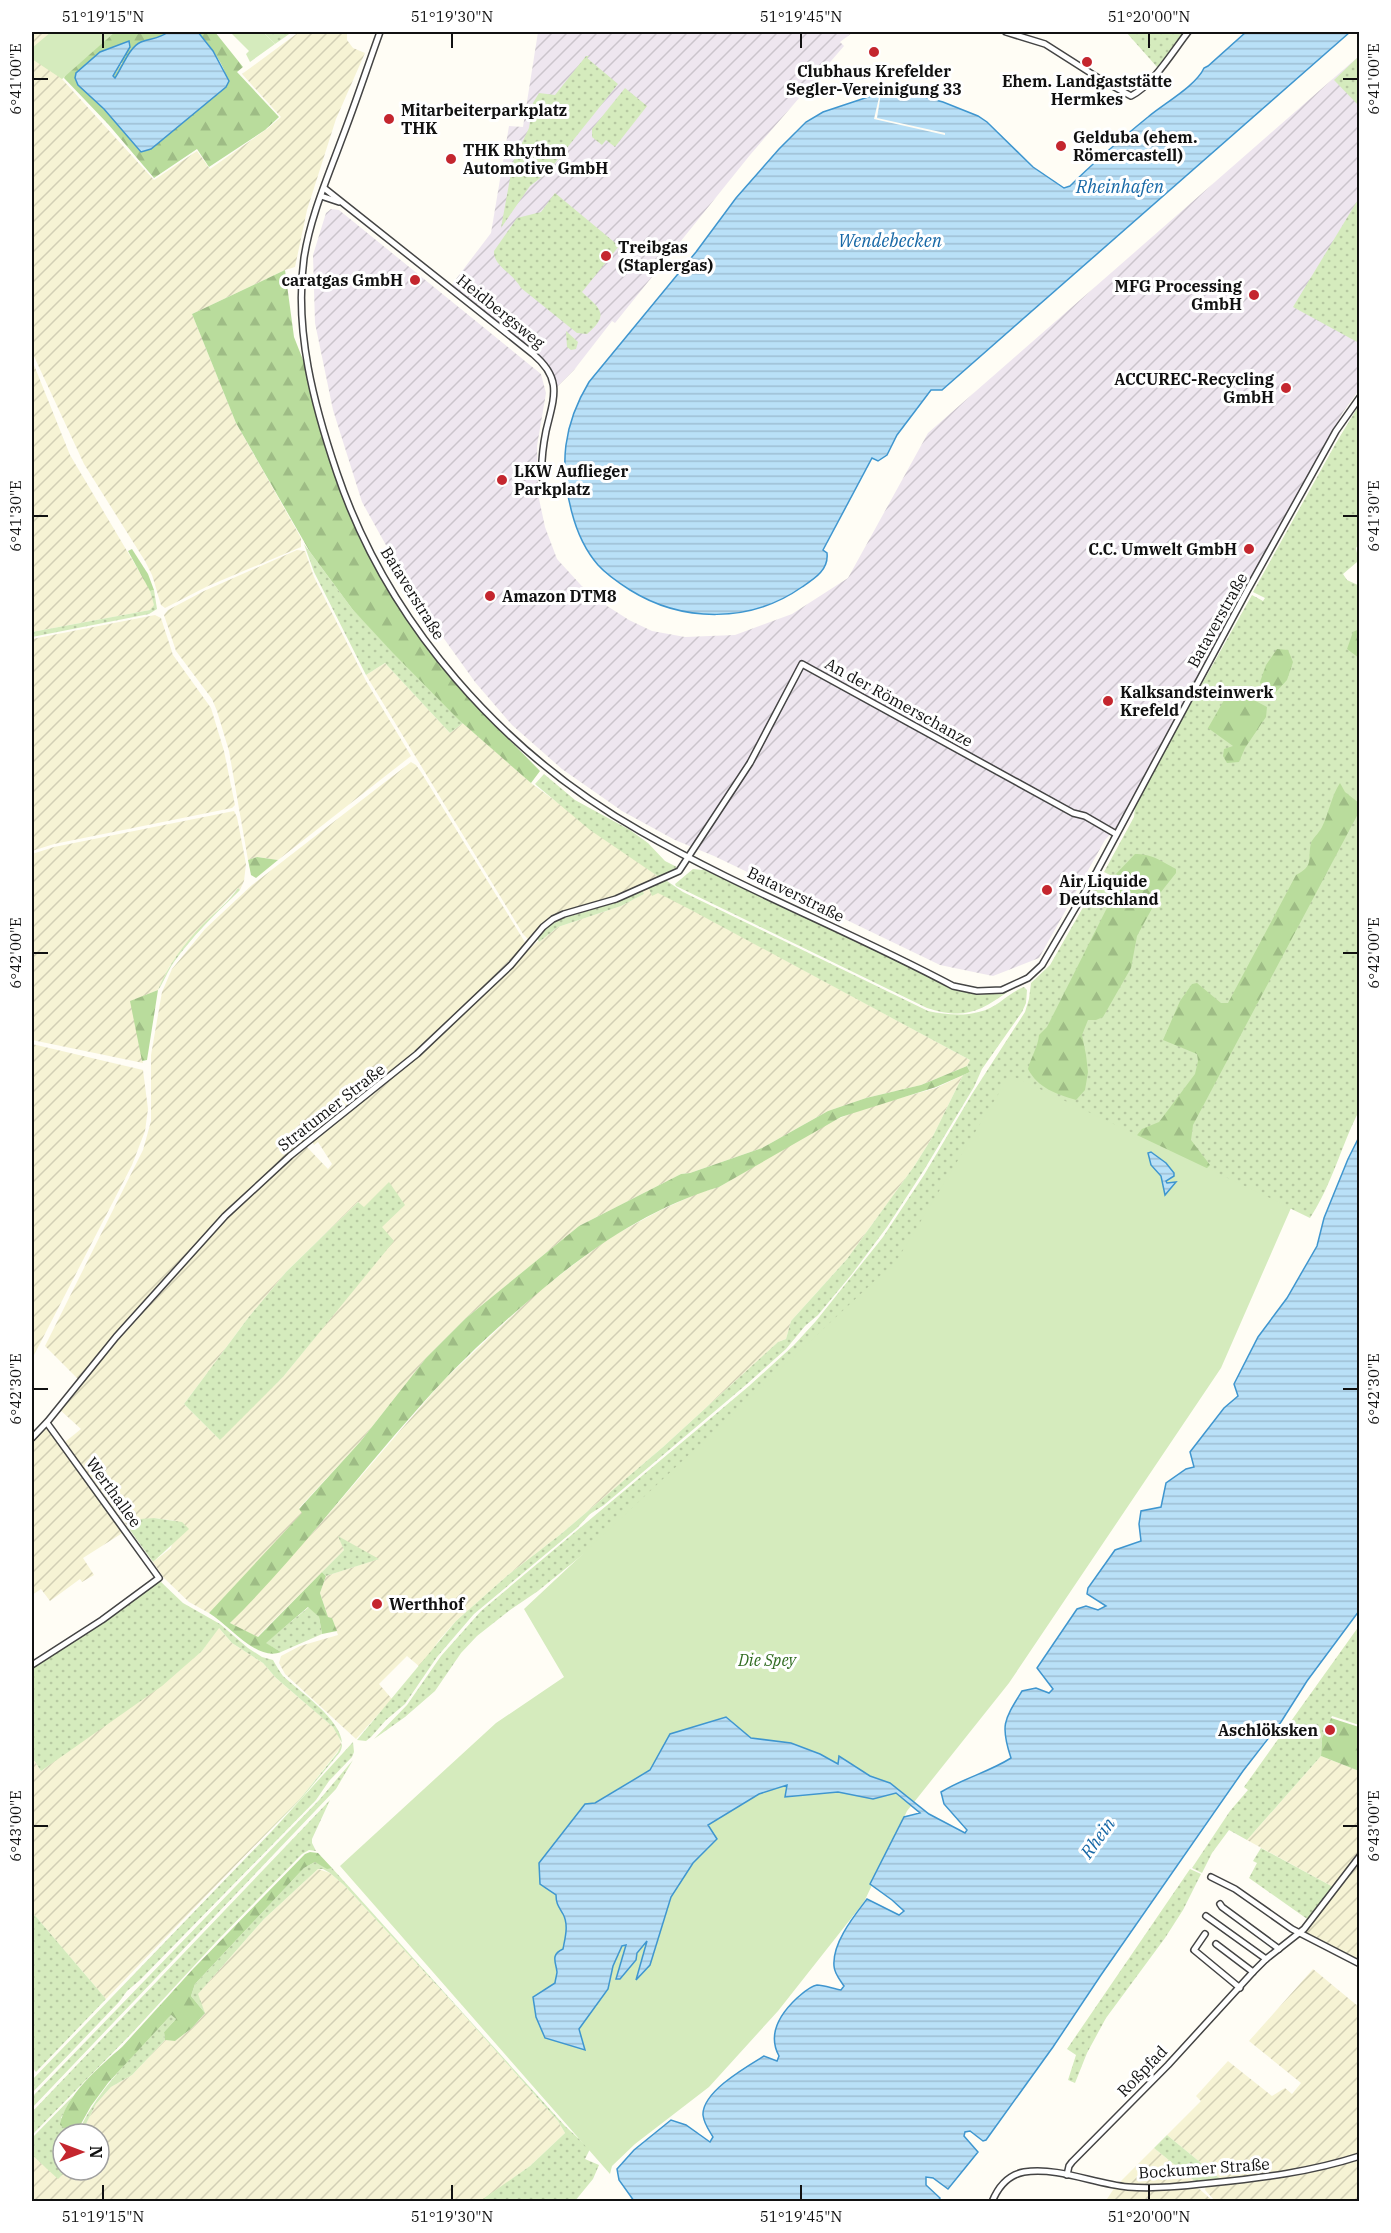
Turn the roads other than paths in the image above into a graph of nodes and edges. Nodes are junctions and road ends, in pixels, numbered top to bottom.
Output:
1 (380, 32) edge
2 (1006, 32) edge
3 (1188, 32) edge
4 (324, 188) junction
5 (321, 196) junction
6 (349, 207) junction
7 (1359, 397) edge
8 (542, 478) dead end
9 (1116, 834) junction
10 (689, 857) junction
11 (47, 1423) junction
12 (32, 1438) edge
13 (32, 1665) edge
14 (1359, 1856) edge
15 (1212, 1877) dead end
16 (1220, 1904) dead end
17 (1206, 1916) dead end
18 (1301, 1933) junction
19 (1205, 1934) dead end
20 (1216, 1944) dead end
21 (1279, 1949) junction
22 (1266, 1959) junction
23 (1359, 1964) edge
24 (1253, 1972) junction
25 (1240, 1988) junction
26 (1359, 2156) edge
27 (1067, 2175) junction
28 (992, 2202) edge

1 - 4 street
2 - 3 street
4 - 5 street
4 - 6 street, Heidbergsweg
5 - 6 street, Heidbergsweg
5 - 10 street, Bataverstraße
6 - 8 street, Heidbergsweg
7 - 9 street, Bataverstraße
9 - 10 street, Bataverstraße
9 - 10 street, An der Römerschanze
10 - 11 street, Stratumer Straße
11 - 12 street, Stratumer Straße
11 - 13 street, Werthallee
14 - 18 street, Roßpfad
15 - 18 street
16 - 21 street
17 - 22 street
18 - 21 street, Roßpfad
18 - 23 street
19 - 25 street
20 - 24 street
21 - 22 street, Roßpfad
22 - 24 street, Roßpfad
24 - 25 street, Roßpfad
25 - 27 street, Roßpfad
26 - 27 street, Bockumer Straße
27 - 28 street, Bockumer Straße

